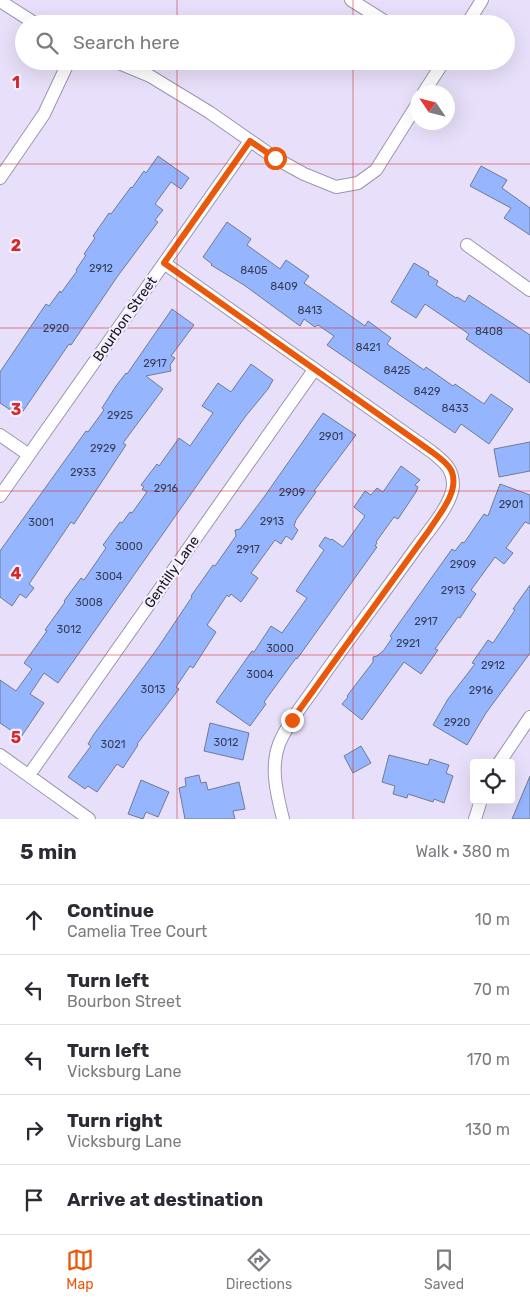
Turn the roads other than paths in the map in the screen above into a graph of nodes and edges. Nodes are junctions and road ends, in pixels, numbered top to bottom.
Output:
1 (350, 0) edge
2 (482, 0) edge
3 (0, 1) edge
4 (22, 15) edge
5 (374, 15) edge
6 (473, 15) edge
7 (65, 70) edge
8 (136, 70) edge
9 (438, 70) edge
10 (429, 85) edge
11 (410, 116) edge
12 (250, 141) junction
13 (0, 178) edge
14 (468, 245) dead end
15 (164, 263) junction
16 (530, 290) edge
17 (314, 370) junction
18 (0, 435) edge
19 (29, 455) junction
20 (0, 496) edge
21 (530, 717) edge
22 (0, 755) edge
23 (502, 759) edge
24 (29, 775) junction
25 (480, 804) edge
26 (89, 819) edge
27 (283, 819) edge
28 (475, 819) edge

1 - 5 street
2 - 6 street
3 - 4 street
7 - 13 street
8 - 12 street
9 - 10 street
11 - 12 street
12 - 15 street, Bourbon Street
14 - 16 street
15 - 17 street
15 - 19 street, Bourbon Street
17 - 24 street, Gentilly Lane
17 - 27 street
18 - 19 street
19 - 20 street, Bourbon Street
21 - 23 street
22 - 24 street
24 - 26 street
25 - 28 street

